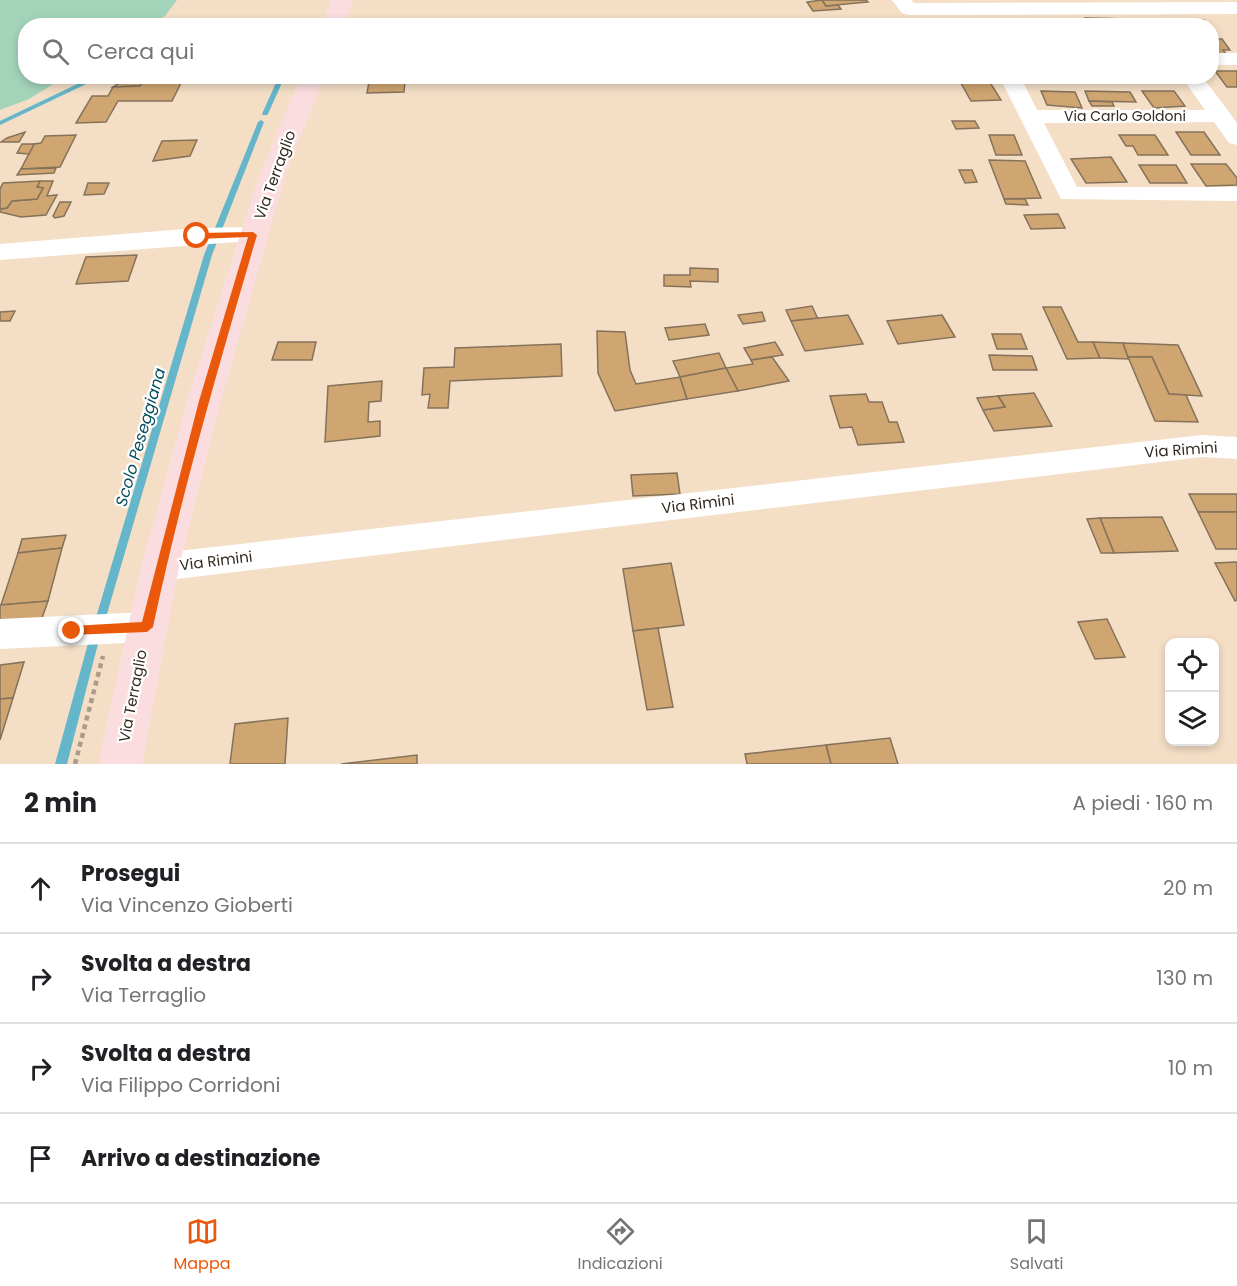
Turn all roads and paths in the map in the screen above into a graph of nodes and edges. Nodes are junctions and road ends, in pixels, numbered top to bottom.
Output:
1 (342, 0) edge
2 (1138, 3) edge
3 (905, 4) edge
4 (1017, 4) edge
5 (1237, 8) edge
6 (980, 17) edge
7 (336, 18) edge
8 (1148, 18) edge
9 (1219, 59) edge
10 (1237, 59) edge
11 (310, 84) edge
12 (1014, 84) edge
13 (1196, 84) edge
14 (1221, 116) junction
15 (1029, 117) junction
16 (1237, 138) edge
17 (1237, 194) edge
18 (241, 235) junction
19 (0, 252) edge
20 (1237, 448) edge
21 (160, 567) junction
22 (132, 628) junction
23 (0, 634) edge
24 (120, 764) edge

1 - 7 main road
2 - 4 street
2 - 5 street
2 - 8 street
3 - 6 street
4 - 6 street
9 - 10 street
11 - 18 main road, Via Terraglio
12 - 15 street
13 - 14 street
14 - 15 street, Via Carlo Goldoni
14 - 16 street
15 - 17 street
18 - 19 street
18 - 21 main road, Via Terraglio
20 - 21 street, Via Rimini
21 - 22 main road, Via Terraglio
22 - 23 street
22 - 24 main road, Via Terraglio

